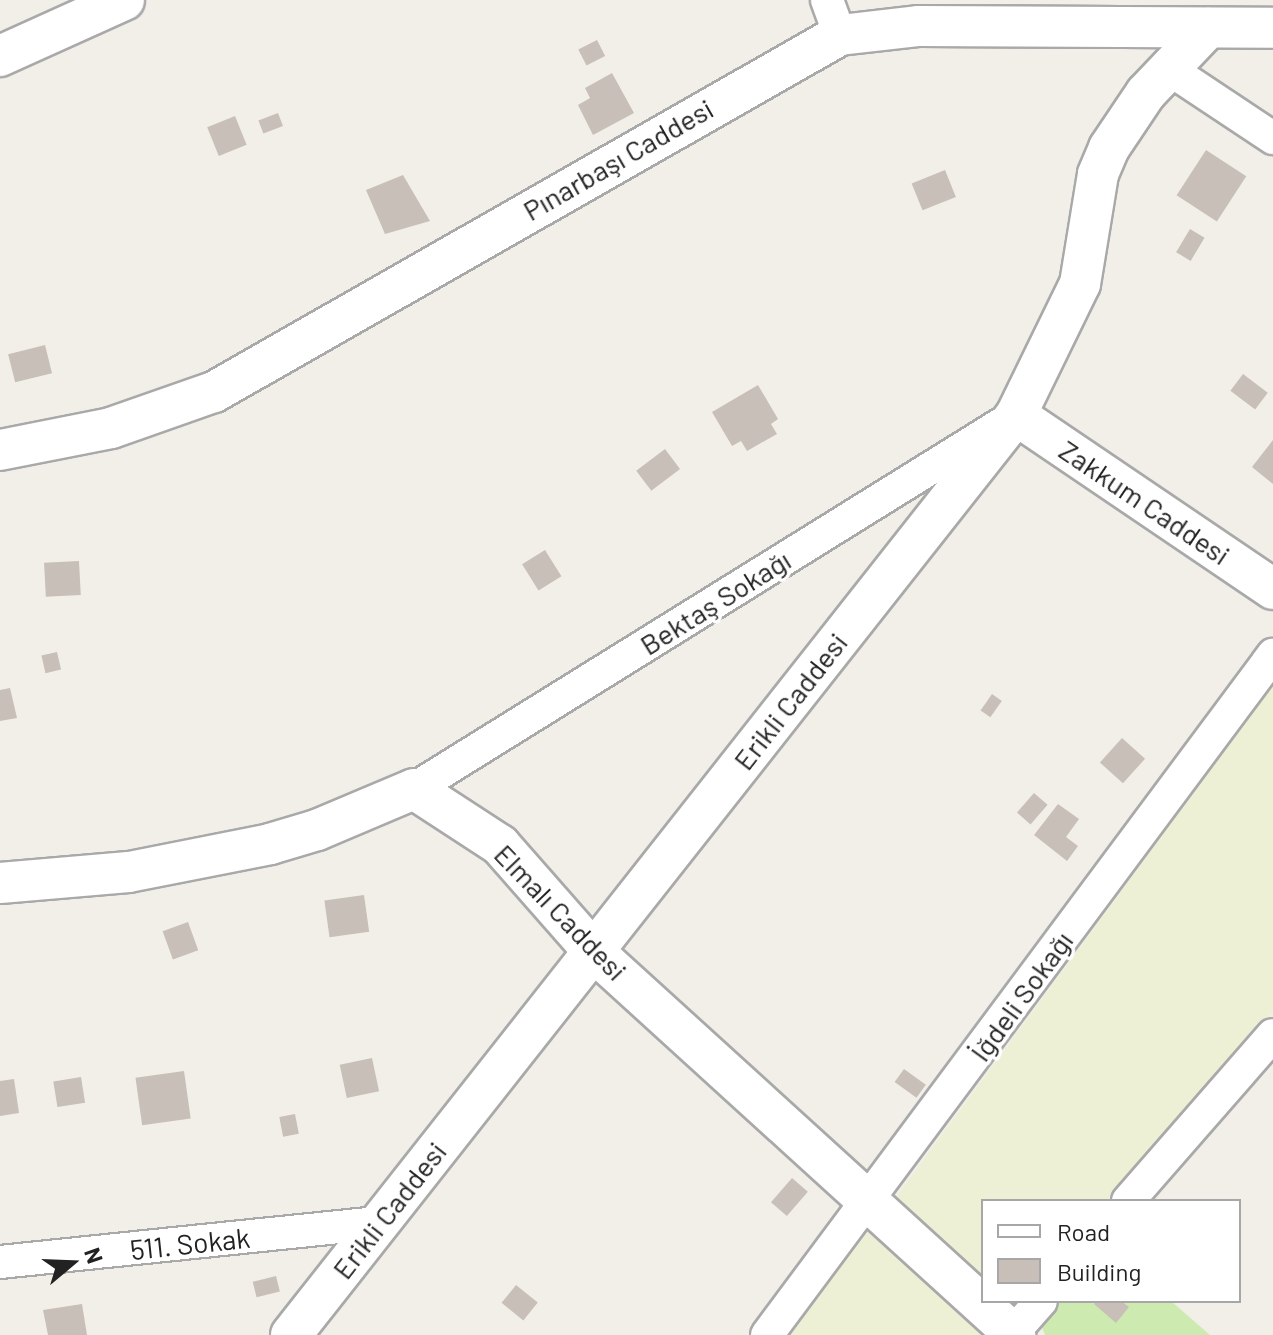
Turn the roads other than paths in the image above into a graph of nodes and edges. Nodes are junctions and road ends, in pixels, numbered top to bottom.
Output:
1 (124, 0) edge
2 (834, 18) edge
3 (1208, 28) junction
4 (1273, 28) edge
5 (0, 56) edge
6 (1169, 69) junction
7 (1273, 138) edge
8 (1016, 415) junction
9 (0, 450) edge
10 (1273, 589) edge
11 (1273, 655) edge
12 (414, 789) junction
13 (0, 883) edge
14 (593, 951) junction
15 (1273, 1035) edge
16 (1130, 1199) edge
17 (869, 1202) junction
18 (379, 1223) junction
19 (0, 1262) edge
20 (1039, 1303) edge
21 (1013, 1334) edge
22 (291, 1335) edge
23 (767, 1335) edge

1 - 5 street
2 - 3 street, Pınarbaşı Caddesi
2 - 9 street, Pınarbaşı Caddesi
3 - 4 street, Pınarbaşı Caddesi
3 - 6 street, Erikli Caddesi
6 - 7 street
6 - 8 street, Erikli Caddesi
8 - 10 street, Zakkum Caddesi
8 - 12 street, Bektaş Sokağı
8 - 14 street, Erikli Caddesi
11 - 17 street, İğdeli Sokağı
12 - 13 street
12 - 14 street, Elmalı Caddesi
14 - 17 street, Elmalı Caddesi
14 - 18 street, Erikli Caddesi
15 - 16 street
17 - 21 street, Elmalı Caddesi
17 - 23 street, İğdeli Sokağı
18 - 19 street, 511. Sokak
18 - 22 street, Erikli Caddesi
20 - 21 street

